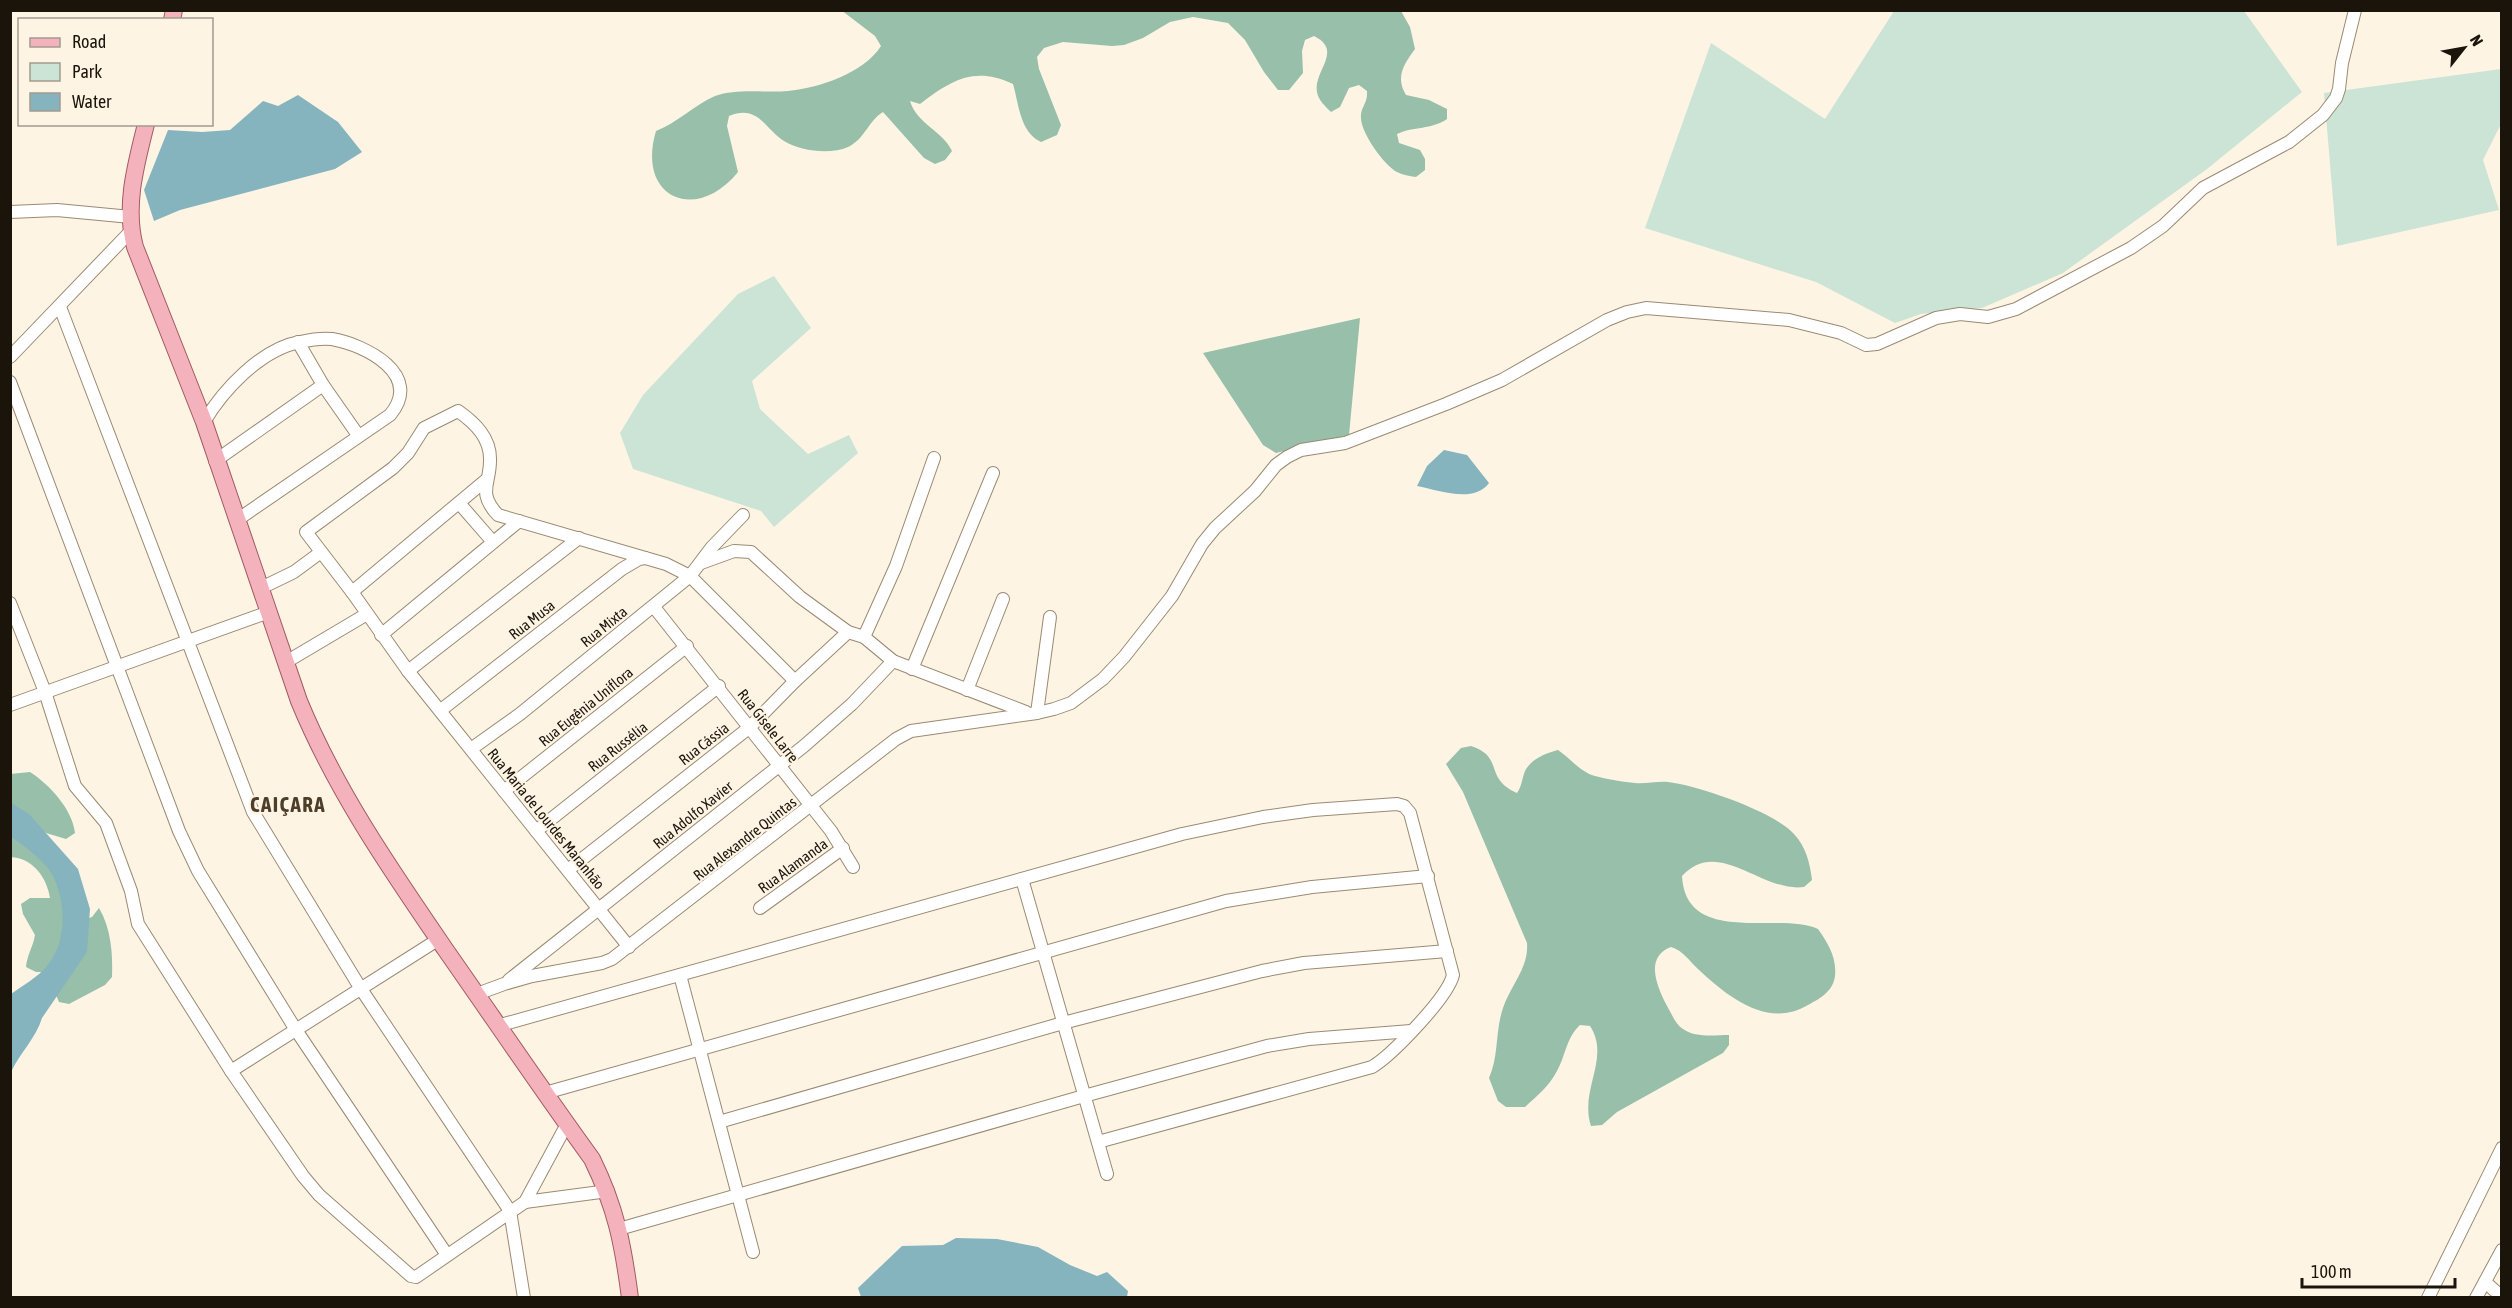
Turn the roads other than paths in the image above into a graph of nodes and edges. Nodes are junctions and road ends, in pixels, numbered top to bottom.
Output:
1 (2355, 10) edge
2 (146, 126) edge
3 (10, 212) edge
4 (131, 224) junction
5 (60, 307) junction
6 (298, 342) junction
7 (10, 357) edge
8 (10, 382) edge
9 (323, 385) junction
10 (204, 422) junction
11 (358, 435) junction
12 (934, 458) dead end
13 (215, 461) junction
14 (993, 473) dead end
15 (486, 480) junction
16 (459, 503) junction
17 (743, 515) dead end
18 (237, 520) junction
19 (519, 521) junction
20 (579, 538) junction
21 (493, 542) junction
22 (321, 552) junction
23 (645, 558) junction
24 (701, 563) junction
25 (690, 576) junction
26 (261, 588) junction
27 (352, 592) junction
28 (1003, 599) dead end
29 (10, 603) edge
30 (654, 607) junction
31 (269, 612) junction
32 (367, 614) junction
33 (1050, 617) dead end
34 (848, 632) junction
35 (381, 635) junction
36 (864, 638) junction
37 (187, 641) junction
38 (687, 646) junction
39 (893, 661) junction
40 (286, 662) junction
41 (117, 665) junction
42 (912, 669) junction
43 (408, 671) junction
44 (795, 681) junction
45 (719, 686) junction
46 (967, 690) junction
47 (45, 692) junction
48 (10, 705) edge
49 (441, 710) junction
50 (1034, 713) junction
51 (750, 727) junction
52 (471, 749) junction
53 (780, 765) junction
54 (504, 791) junction
55 (811, 807) junction
56 (536, 831) junction
57 (843, 848) junction
58 (853, 867) dead end
59 (568, 870) junction
60 (1428, 876) junction
61 (1022, 879) junction
62 (760, 908) dead end
63 (599, 909) junction
64 (439, 939) junction
65 (629, 947) junction
66 (1447, 951) junction
67 (1044, 953) junction
68 (680, 975) junction
69 (504, 984) junction
70 (361, 989) junction
71 (477, 994) junction
72 (1063, 1023) junction
73 (498, 1026) junction
74 (296, 1030) junction
75 (1411, 1031) junction
76 (699, 1048) junction
77 (231, 1071) junction
78 (545, 1093) junction
79 (1084, 1096) junction
80 (718, 1122) junction
81 (567, 1124) junction
82 (1098, 1142) junction
83 (2502, 1148) edge
84 (2497, 1169) edge
85 (1107, 1174) dead end
86 (608, 1191) junction
87 (738, 1196) junction
88 (525, 1202) junction
89 (510, 1211) junction
90 (619, 1229) junction
91 (2502, 1250) edge
92 (753, 1252) dead end
93 (447, 1255) junction
94 (2485, 1282) junction
95 (2502, 1297) edge
96 (524, 1298) edge
97 (630, 1298) edge
98 (2428, 1298) edge
99 (2476, 1298) edge

1 - 50 street, Rua Alexandre Quintas
2 - 4 main road
3 - 4 street
4 - 5 street
4 - 10 main road
5 - 7 street
5 - 37 street
6 - 9 street
6 - 10 street
6 - 11 street
8 - 41 street
9 - 11 street
9 - 13 street
10 - 13 main road
11 - 18 street
12 - 36 street
13 - 18 main road
14 - 42 street
15 - 16 street
15 - 19 street
15 - 22 street, Rua Maria de Lourdes Maranhão
16 - 21 street
16 - 27 street
17 - 24 street, Rua Mixta
18 - 26 main road
19 - 20 street
19 - 21 street
20 - 23 street
20 - 43 street
21 - 35 street
22 - 26 street
22 - 27 street, Rua Maria de Lourdes Maranhão
23 - 25 street
23 - 49 street, Rua Musa
24 - 25 street, Rua Mixta
24 - 34 street
25 - 30 street, Rua Mixta
25 - 44 street
26 - 31 main road
27 - 32 street, Rua Maria de Lourdes Maranhão
28 - 46 street
29 - 47 street
30 - 38 street, Rua Gisele Larre
30 - 52 street, Rua Mixta
31 - 37 street
31 - 40 main road
32 - 35 street, Rua Maria de Lourdes Maranhão
32 - 40 street
33 - 50 street
34 - 36 street
34 - 44 street, Rua Cássia
35 - 43 street, Rua Maria de Lourdes Maranhão
36 - 39 street
37 - 41 street
37 - 70 street
38 - 45 street, Rua Gisele Larre
38 - 54 street, Rua Eugênia Uniflora
39 - 42 street
39 - 53 street, Rua Adolfo Xavier
40 - 64 main road
41 - 47 street
41 - 74 street
42 - 46 street
43 - 49 street, Rua Maria de Lourdes Maranhão
44 - 51 street, Rua Cássia
45 - 51 street, Rua Gisele Larre
45 - 56 street, Rua Russélia
46 - 50 street
47 - 48 street
47 - 77 street
49 - 52 street, Rua Maria de Lourdes Maranhão
50 - 55 street, Rua Alexandre Quintas
51 - 53 street, Rua Gisele Larre
51 - 59 street, Rua Cássia
52 - 54 street, Rua Maria de Lourdes Maranhão
53 - 55 street, Rua Gisele Larre
53 - 63 street, Rua Adolfo Xavier
54 - 56 street, Rua Maria de Lourdes Maranhão
55 - 57 street, Rua Gisele Larre
55 - 65 street, Rua Alexandre Quintas
56 - 59 street, Rua Maria de Lourdes Maranhão
57 - 58 street, Rua Gisele Larre
57 - 62 street, Rua Alamanda
59 - 63 street, Rua Maria de Lourdes Maranhão
60 - 61 street
60 - 66 street
60 - 67 street
61 - 67 street
61 - 68 street
63 - 65 street, Rua Maria de Lourdes Maranhão
63 - 69 street, Rua Adolfo Xavier
64 - 70 street
64 - 71 main road
65 - 69 street, Rua Alexandre Quintas
66 - 72 street
66 - 75 street
67 - 72 street
67 - 76 street
68 - 73 street
68 - 76 street
69 - 71 street, Rua Alexandre Quintas
70 - 74 street
70 - 89 street
71 - 73 main road
72 - 79 street
72 - 80 street
73 - 78 main road
74 - 77 street
74 - 93 street
75 - 79 street
75 - 82 street
76 - 78 street
76 - 80 street
77 - 93 street
78 - 81 main road
79 - 82 street
79 - 87 street
80 - 87 street
81 - 86 main road
81 - 88 street
82 - 85 street
83 - 84 street
84 - 98 street
86 - 88 street
86 - 90 main road
87 - 90 street
87 - 92 street
88 - 89 street
89 - 93 street
89 - 96 street
90 - 97 main road
91 - 94 street
94 - 95 street
94 - 99 street

